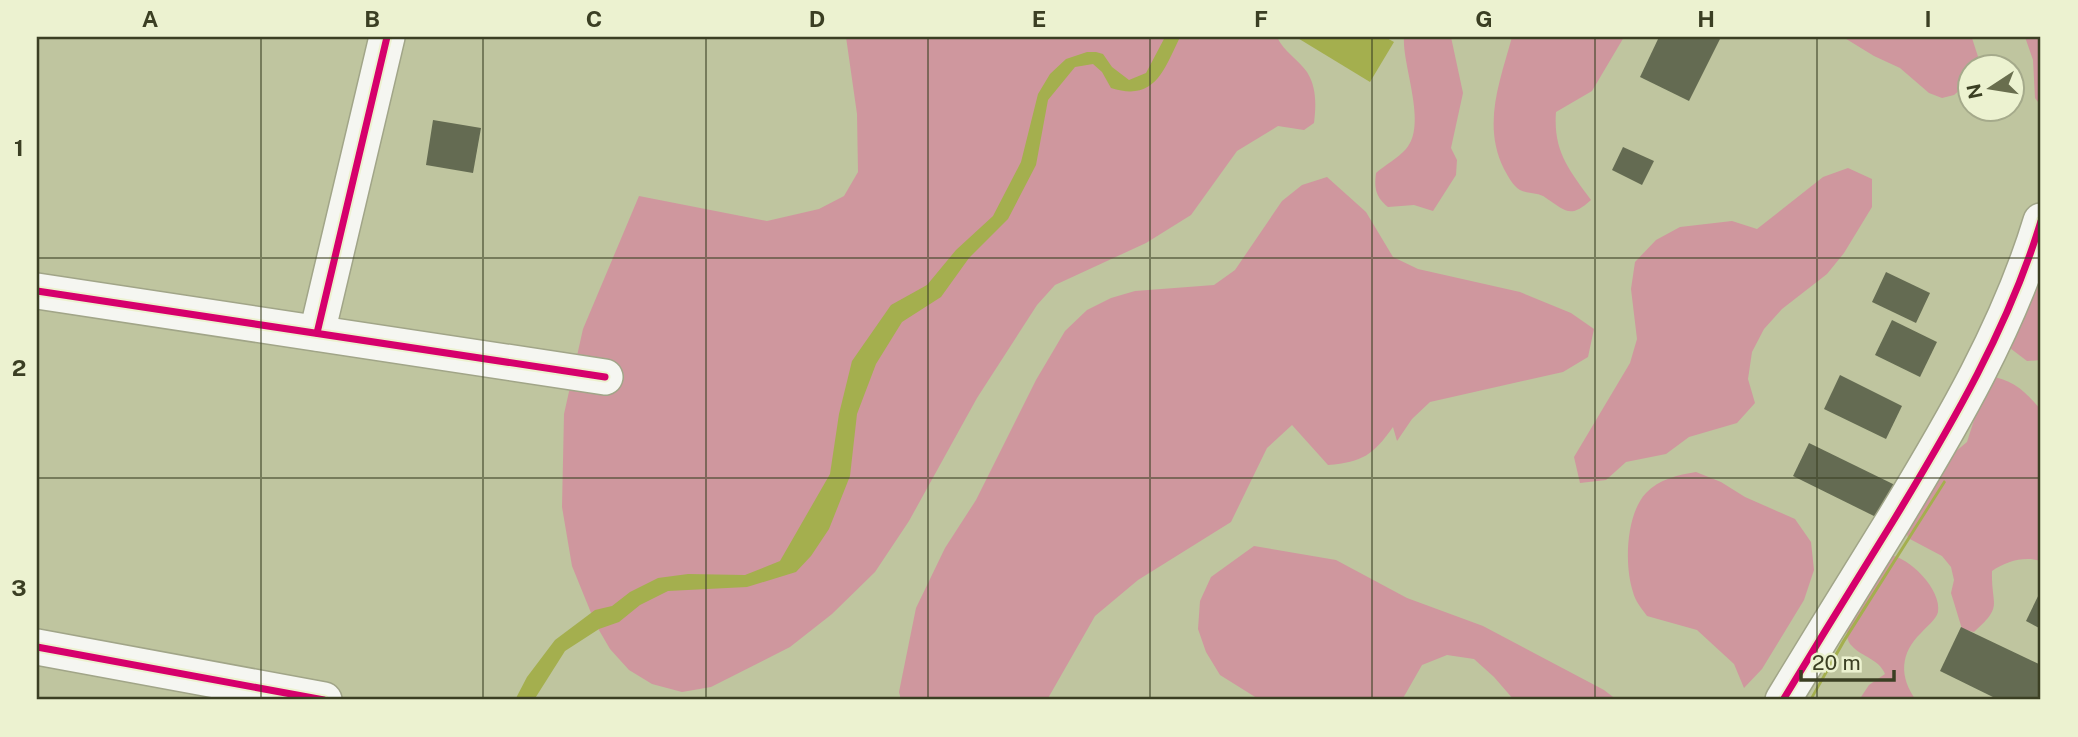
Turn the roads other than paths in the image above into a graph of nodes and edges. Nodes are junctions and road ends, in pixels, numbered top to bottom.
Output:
1 (387, 37) edge
2 (2041, 221) edge
3 (37, 291) edge
4 (317, 333) junction
5 (605, 377) dead end
6 (37, 647) edge
7 (324, 700) edge
8 (1783, 700) edge

1 - 4 street
2 - 8 street
3 - 4 street
4 - 5 street
6 - 7 street

